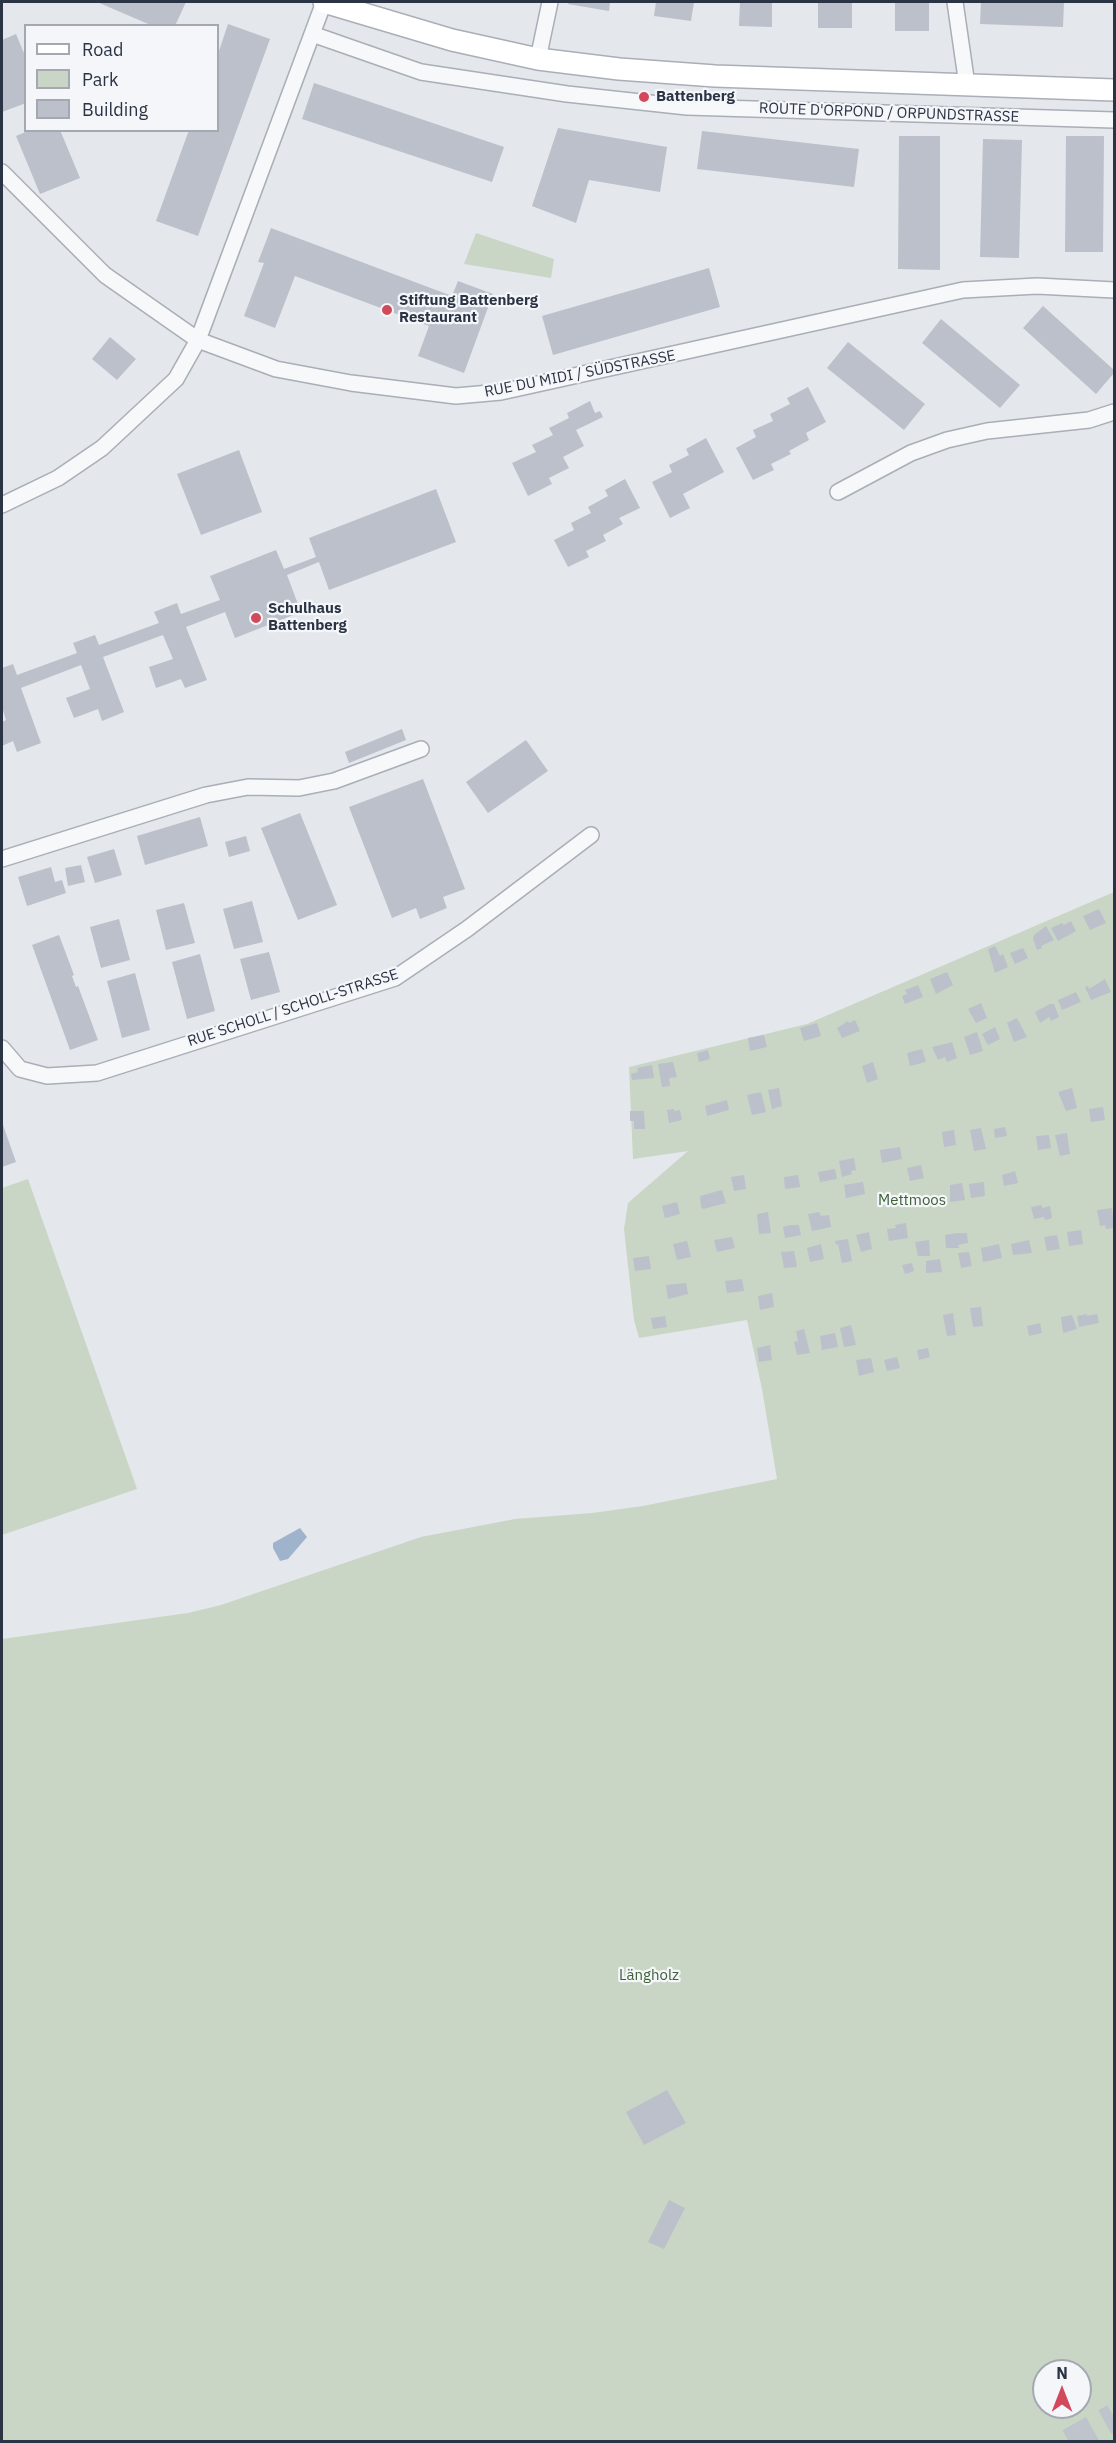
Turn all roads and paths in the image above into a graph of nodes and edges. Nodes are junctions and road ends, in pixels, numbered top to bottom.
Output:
1 (324, 2) edge
2 (550, 2) edge
3 (954, 2) edge
4 (312, 34) junction
5 (538, 59) junction
6 (967, 85) junction
7 (1114, 90) edge
8 (1114, 120) edge
9 (2, 172) edge
10 (1114, 290) edge
11 (198, 340) junction
12 (1114, 412) edge
13 (838, 492) dead end
14 (2, 505) edge
15 (421, 749) dead end
16 (591, 835) dead end
17 (2, 859) edge
18 (2, 1048) edge

1 - 4 street
1 - 5 main road, ROUTE D'ORPOND / ORPUNDSTRASSE
2 - 5 street
3 - 6 street
4 - 8 street, ROUTE D'ORPOND / ORPUNDSTRASSE
4 - 11 street
5 - 6 main road, ROUTE D'ORPOND / ORPUNDSTRASSE
6 - 7 main road, ROUTE D'ORPOND / ORPUNDSTRASSE
9 - 11 street, RUE DU MIDI / SÜDSTRASSE
10 - 11 street, RUE DU MIDI / SÜDSTRASSE
11 - 14 street
12 - 13 street
15 - 17 street
16 - 18 street, RUE SCHOLL / SCHOLL-STRASSE

